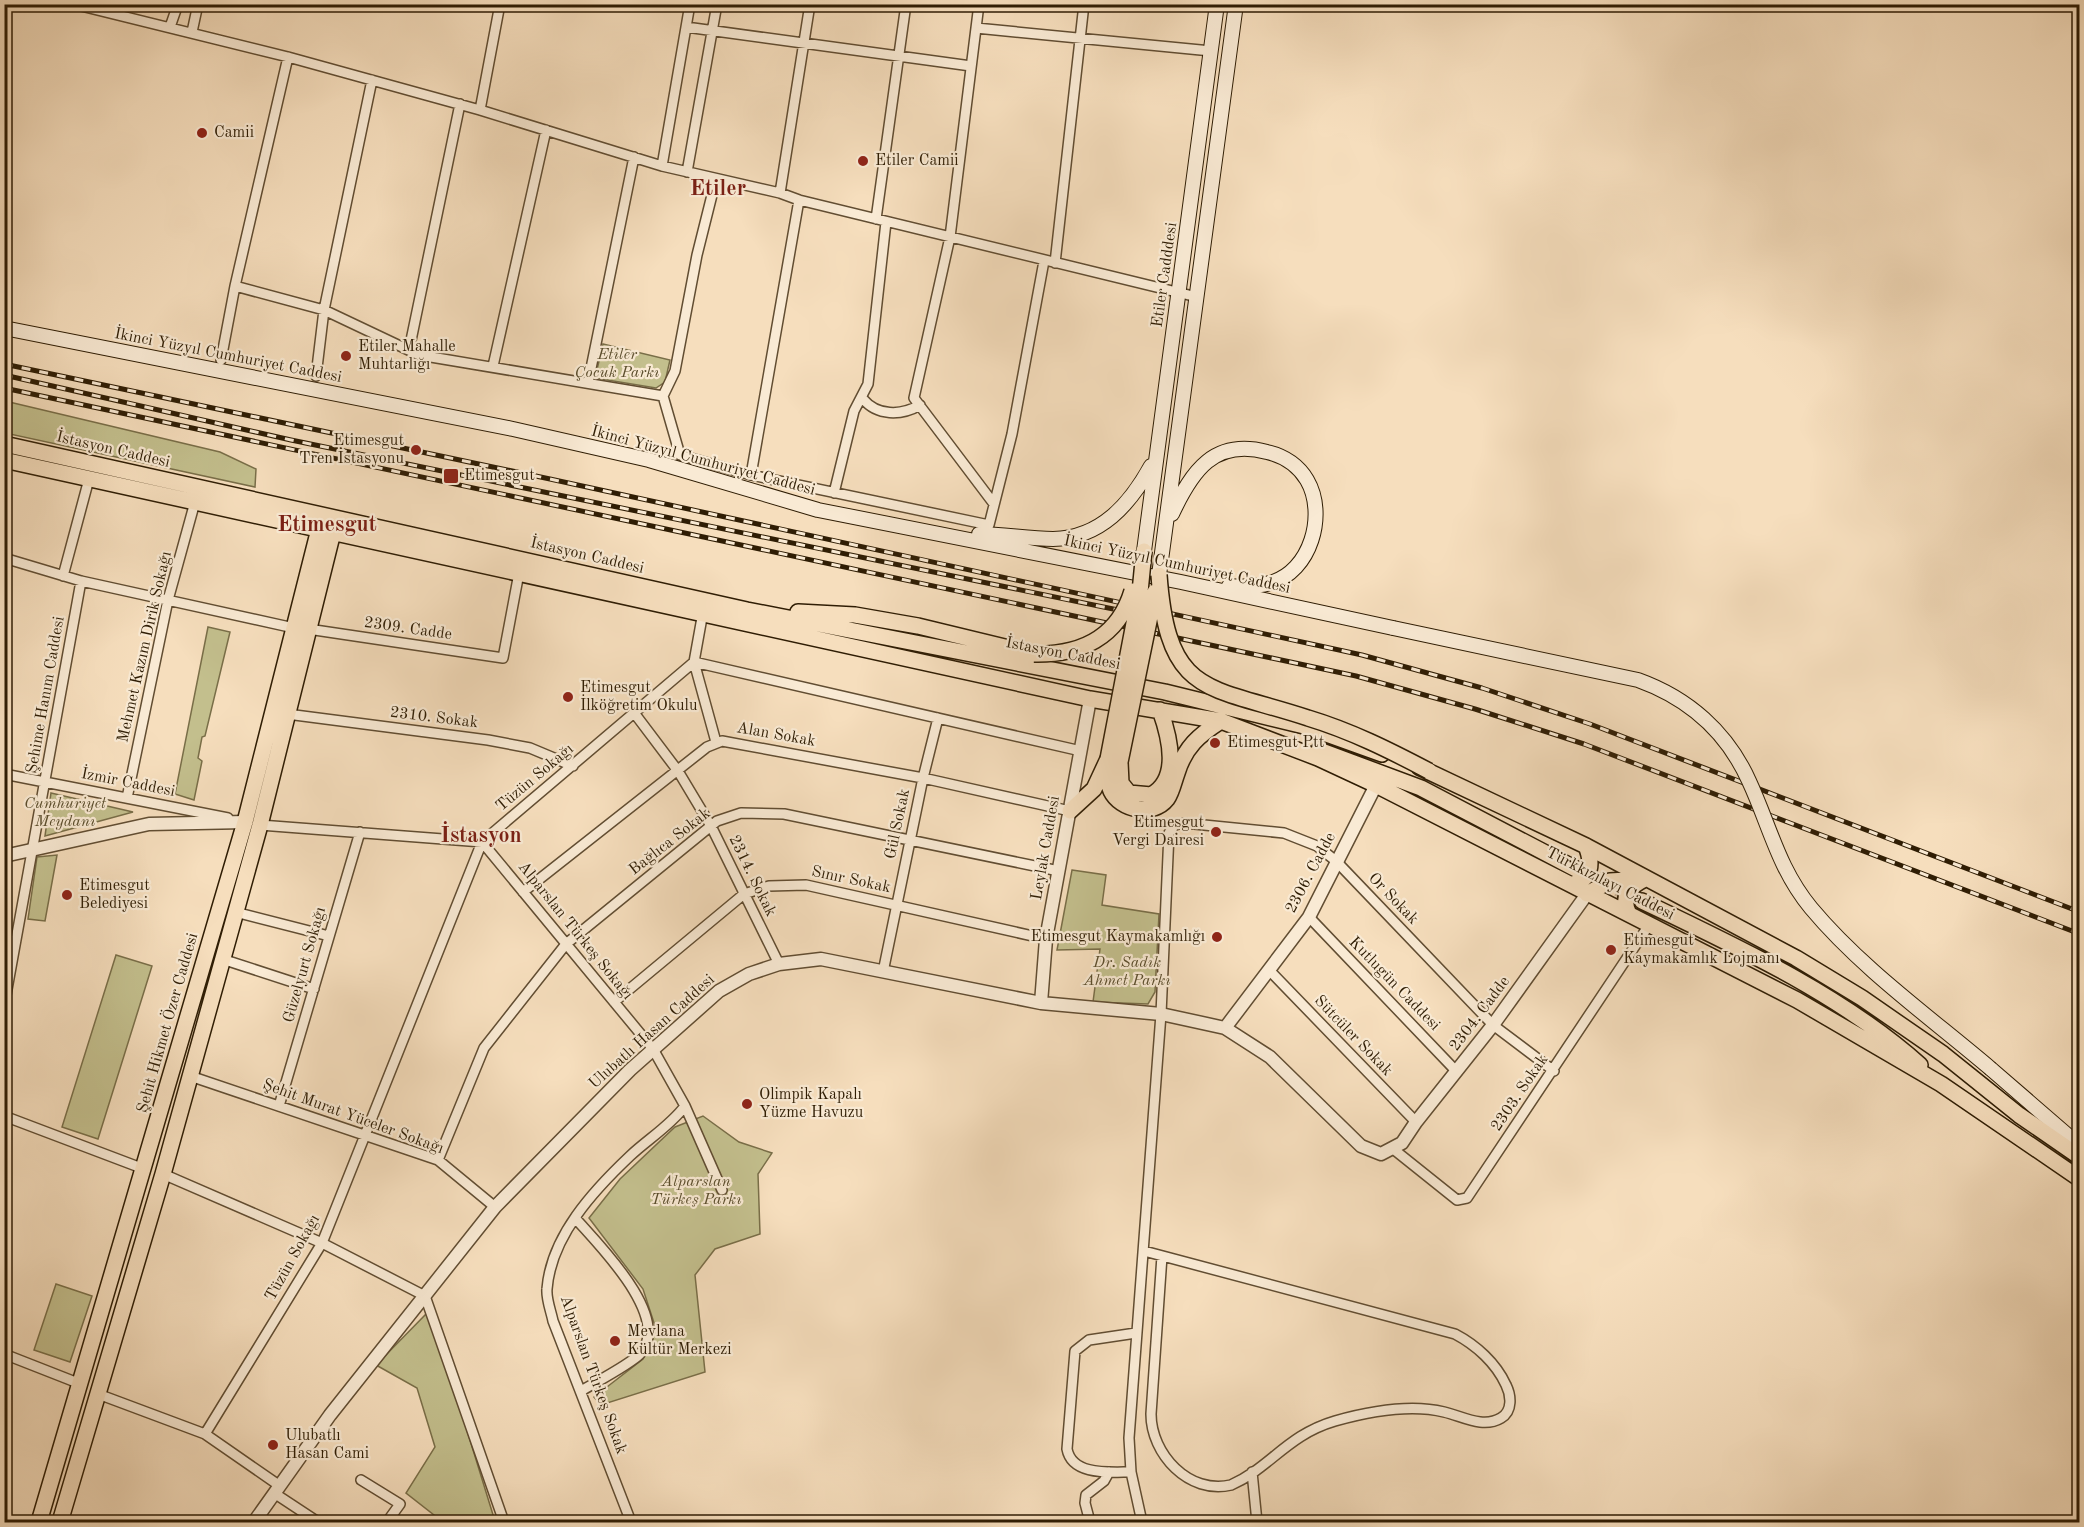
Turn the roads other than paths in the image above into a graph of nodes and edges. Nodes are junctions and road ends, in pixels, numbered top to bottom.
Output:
1 (74, 4) edge
2 (178, 4) edge
3 (198, 4) edge
4 (500, 4) edge
5 (690, 4) edge
6 (717, 4) edge
7 (810, 4) edge
8 (906, 4) edge
9 (979, 4) edge
10 (1084, 4) edge
11 (1217, 4) edge
12 (1236, 4) edge
13 (171, 27) junction
14 (686, 27) junction
15 (976, 28) junction
16 (712, 30) junction
17 (192, 32) junction
18 (1080, 39) junction
19 (805, 43) junction
20 (1211, 51) junction
21 (900, 56) junction
22 (288, 57) junction
23 (971, 66) junction
24 (372, 80) junction
25 (460, 104) junction
26 (480, 110) junction
27 (546, 130) junction
28 (634, 157) junction
29 (662, 166) junction
30 (687, 172) junction
31 (716, 179) junction
32 (780, 192) junction
33 (799, 200) junction
34 (876, 219) junction
35 (886, 222) junction
36 (950, 237) junction
37 (1044, 261) junction
38 (1055, 263) junction
39 (235, 286) junction
40 (1179, 295) junction
41 (1197, 297) junction
42 (324, 310) junction
43 (4, 328) edge
44 (409, 350) junction
45 (221, 360) dead end
46 (493, 366) junction
47 (316, 376) dead end
48 (588, 383) junction
49 (663, 396) junction
50 (863, 399) junction
51 (920, 405) junction
52 (4, 444) edge
53 (1155, 459) junction
54 (4, 460) edge
55 (751, 475) junction
56 (89, 479) junction
57 (834, 493) junction
58 (195, 502) junction
59 (994, 504) junction
60 (328, 524) junction
61 (1166, 527) junction
62 (941, 533) junction
63 (1144, 551) junction
64 (4, 558) edge
65 (519, 573) junction
66 (1159, 575) junction
67 (63, 576) junction
68 (81, 581) junction
69 (1181, 582) junction
70 (168, 600) junction
71 (747, 610) junction
72 (703, 612) junction
73 (301, 629) junction
74 (694, 662) junction
75 (1165, 692) joint
76 (1090, 699) junction
77 (1160, 710) junction
78 (287, 714) junction
79 (635, 714) junction
80 (938, 718) junction
81 (1221, 721) junction
82 (716, 742) junction
83 (1081, 750) junction
84 (1114, 760) junction
85 (573, 766) junction
86 (678, 771) junction
87 (1429, 771) junction
88 (4, 774) edge
89 (923, 778) junction
90 (46, 782) junction
91 (1376, 785) junction
92 (127, 798) junction
93 (1070, 811) junction
94 (252, 823) junction
95 (711, 826) junction
96 (360, 832) junction
97 (909, 840) junction
98 (482, 842) junction
99 (1586, 846) junction
100 (34, 850) junction
101 (4, 856) edge
102 (1335, 861) junction
103 (1576, 869) tunnel mouth
104 (1059, 871) junction
105 (1645, 879) junction
106 (1572, 884) junction
107 (523, 892) junction
108 (744, 894) junction
109 (1587, 894) junction
110 (1642, 901) tunnel mouth
111 (896, 905) junction
112 (236, 912) junction
113 (1629, 914) junction
114 (1309, 917) junction
115 (1649, 925) junction
116 (329, 936) junction
117 (1047, 939) junction
118 (566, 944) junction
119 (222, 959) junction
120 (779, 964) junction
121 (1269, 970) junction
122 (882, 972) junction
123 (7, 974) edge
124 (314, 989) junction
125 (614, 1002) junction
126 (1041, 1003) junction
127 (4, 1006) edge
128 (1161, 1014) junction
129 (1493, 1025) junction
130 (1225, 1028) junction
131 (652, 1049) junction
132 (1554, 1071) junction
133 (1457, 1072) junction
134 (190, 1076) junction
135 (1941, 1084) junction
136 (279, 1106) junction
137 (685, 1106) junction
138 (4, 1116) edge
139 (1416, 1122) junction
140 (366, 1136) junction
141 (2079, 1146) edge
142 (1392, 1148) junction
143 (2079, 1157) edge
144 (438, 1160) junction
145 (144, 1169) junction
146 (163, 1174) junction
147 (2079, 1179) edge
148 (722, 1190) dead end
149 (495, 1207) junction
150 (576, 1219) junction
151 (322, 1243) junction
152 (1144, 1251) junction
153 (1162, 1256) junction
154 (425, 1296) junction
155 (1136, 1333) junction
156 (4, 1354) edge
157 (78, 1383) junction
158 (581, 1390) junction
159 (98, 1394) junction
160 (205, 1434) junction
161 (1109, 1472) junction
162 (1131, 1472) junction
163 (1252, 1472) junction
164 (361, 1480) dead end
165 (277, 1490) junction
166 (39, 1522) edge
167 (60, 1522) edge
168 (254, 1522) edge
169 (318, 1522) edge
170 (387, 1522) edge
171 (504, 1522) edge
172 (631, 1522) edge
173 (1090, 1522) edge
174 (1142, 1522) edge
175 (1257, 1522) edge

1 - 13 street
2 - 13 street
3 - 17 street
4 - 26 street
5 - 14 street
6 - 16 street
7 - 19 street
8 - 21 street
9 - 15 street
10 - 18 street
11 - 20 main road, Etiler Cadddesi
12 - 41 main road
13 - 17 street
14 - 16 street
14 - 29 street
15 - 18 street
15 - 23 street
16 - 19 street
16 - 30 street
17 - 22 street
18 - 20 street
18 - 38 street
19 - 21 street
19 - 32 street
20 - 40 main road, Etiler Cadddesi
21 - 23 street
21 - 34 street
22 - 24 street
22 - 39 street
23 - 36 street
24 - 25 street
24 - 42 street
25 - 26 street
25 - 44 street
26 - 27 street
27 - 28 street
27 - 46 street
28 - 29 street
28 - 48 street
29 - 30 street
30 - 31 street
31 - 32 street
31 - 49 street
32 - 33 street
33 - 34 street
33 - 55 street
34 - 35 street
35 - 36 street
35 - 50 street
36 - 37 street
36 - 51 street
37 - 38 street
37 - 59 street
38 - 40 street
39 - 42 street
39 - 45 street
40 - 41 street
40 - 53 main road, Etiler Cadddesi
41 - 61 main road
42 - 44 street
42 - 47 street
43 - 62 main road, İkinci Yüzyıl Cumhuriyet Caddesi
44 - 46 street
46 - 48 street
48 - 49 street
49 - 55 street
50 - 51 street
50 - 57 street
51 - 59 street
52 - 60 main road, İstasyon Caddesi
53 - 62 main road
53 - 63 main road, Etiler Cadddesi
54 - 56 main road, İstasyon Caddesi
55 - 57 street
56 - 58 main road, İstasyon Caddesi
56 - 67 street
57 - 59 street
58 - 60 main road, İstasyon Caddesi
58 - 70 street, Mehmet Kazım Dirik Sokağı
60 - 65 main road, İstasyon Caddesi
60 - 71 main road, İstasyon Caddesi
60 - 73 main road, Şehit Hikmet Özer Caddesi
61 - 66 main road
61 - 69 main road
62 - 69 main road, İkinci Yüzyıl Cumhuriyet Caddesi
63 - 71 main road, bridge
63 - 84 main road, bridge
64 - 67 street, 2309. Cadde
65 - 72 main road, İstasyon Caddesi
65 - 73 street, 2309. Cadde
66 - 84 main road, bridge
66 - 87 main road, bridge
67 - 68 street, 2309. Cadde
68 - 70 street, 2309. Cadde
68 - 90 street, Şehime Hanım Caddesi
69 - 141 main road, İkinci Yüzyıl Cumhuriyet Caddesi, bridge
70 - 73 street, 2309. Cadde
70 - 92 street, Mehmet Kazım Dirik Sokağı
71 - 75 main road, İstasyon Caddesi
72 - 74 street
72 - 76 main road, İstasyon Caddesi
73 - 78 main road, Şehit Hikmet Özer Caddesi
73 - 94 main road, Şehit Hikmet Özer Caddesi
74 - 79 street, Tüzün Sokağı
74 - 80 street
74 - 82 street
75 - 87 main road, Türkkızılayı Caddesi
76 - 77 main road, Türkkızılayı Caddesi
76 - 83 street, Leylak Caddesi
77 - 81 main road, Türkkızılayı Caddesi
77 - 84 main road
78 - 85 street, 2310. Sokak
78 - 94 main road, Şehit Hikmet Özer Caddesi
79 - 85 street, Tüzün Sokağı
79 - 86 street, 2314. Sokak
80 - 83 street
80 - 89 street, Gül Sokak
81 - 84 main road
81 - 91 main road, Türkkızılayı Caddesi
81 - 103 main road
82 - 86 street, Alan Sokak
82 - 89 street, Alan Sokak
83 - 93 street, Leylak Caddesi
84 - 93 main road
85 - 98 street, Tüzün Sokağı
86 - 95 street, 2314. Sokak
86 - 107 street, Alan Sokak
87 - 99 main road, Türkkızılayı Caddesi
88 - 90 street, İzmir Caddesi
89 - 93 street, Alan Sokak
89 - 97 street, Gül Sokak
90 - 92 street, İzmir Caddesi
90 - 100 street, Şehime Hanım Caddesi
91 - 102 street, 2306. Cadde
91 - 106 main road, Türkkızılayı Caddesi
92 - 94 street, İzmir Caddesi
93 - 104 street, Leylak Caddesi
94 - 96 street
94 - 100 street
94 - 112 main road, Şehit Hikmet Özer Caddesi
94 - 145 main road, Şehit Hikmet Özer Caddesi
95 - 97 street, Bağlıca Sokak
95 - 108 street, 2314. Sokak
95 - 118 street, Bağlıca Sokak
96 - 98 street
96 - 116 street, Güzelyurt Sokağı
97 - 104 street, Bağlıca Sokak
97 - 111 street, Gül Sokak
98 - 107 street, Alparslan Türkeş Sokağı
98 - 140 street, Tüzün Sokağı
99 - 105 main road, Türkkızılayı Caddesi
99 - 106 main road
100 - 101 street
100 - 123 street, Şehime Hanım Caddesi
102 - 114 street, 2306. Cadde
102 - 128 street, Or Sokak
102 - 129 street, Or Sokak
104 - 117 street, Leylak Caddesi
105 - 109 main road
105 - 113 main road
105 - 143 main road, Türkkızılayı Caddesi
106 - 109 main road, Türkkızılayı Caddesi
107 - 118 street, Alparslan Türkeş Sokağı
108 - 111 street, Sınır Sokak
108 - 120 street, 2314. Sokak
108 - 125 street, Sınır Sokak
109 - 113 main road, Türkkızılayı Caddesi
109 - 129 street, 2304. Cadde
110 - 135 main road
111 - 117 street, Sınır Sokak
111 - 122 street, Gül Sokak
112 - 116 street
112 - 119 main road, Şehit Hikmet Özer Caddesi
113 - 115 main road, Türkkızılayı Caddesi
114 - 121 street, 2306. Cadde
114 - 133 street, Kutlugün Caddesi
115 - 132 street, 2303. Sokak
115 - 135 main road, Türkkızılayı Caddesi
116 - 124 street, Güzelyurt Sokağı
117 - 126 street, Leylak Caddesi
118 - 125 street, Alparslan Türkeş Sokağı
118 - 144 street, Bağlıca Sokak
119 - 124 street
119 - 134 main road, Şehit Hikmet Özer Caddesi
120 - 122 street, Ulubatlı Hasan Caddesi
120 - 131 street, Ulubatlı Hasan Caddesi
121 - 130 street, 2306. Cadde
121 - 139 street, Sütcüler Sokak
122 - 126 street, Ulubatlı Hasan Caddesi
123 - 127 street, Şehime Hanım Caddesi
124 - 136 street, Güzelyurt Sokağı
125 - 131 street, Alparslan Türkeş Sokağı
126 - 128 street, Ulubatlı Hasan Caddesi
128 - 130 street, Ulubatlı Hasan Caddesi
128 - 152 street
129 - 132 street, Or Sokak
129 - 133 street, 2304. Cadde
130 - 142 street, Ulubatlı Hasan Caddesi
131 - 137 street, Alparslan Türkeş Sokağı
131 - 149 street, Ulubatlı Hasan Caddesi
132 - 142 street, 2303. Sokak
133 - 139 street, 2304. Cadde
134 - 136 street, Şehit Murat Yüceler Sokağı
134 - 146 main road, Şehit Hikmet Özer Caddesi
135 - 147 main road, Türkkızılayı Caddesi
136 - 140 street, Şehit Murat Yüceler Sokağı
137 - 148 street, Alparslan Türkeş Sokağı
137 - 150 street, Alparslan Türkeş Sokak
138 - 145 street
139 - 142 street, 2304. Cadde
140 - 144 street, Şehit Murat Yüceler Sokağı
140 - 151 street, Tüzün Sokağı
144 - 149 street, Şehit Murat Yüceler Sokağı
145 - 146 main road
145 - 157 main road, Şehit Hikmet Özer Caddesi
146 - 151 street
146 - 159 main road, Şehit Hikmet Özer Caddesi
149 - 154 street, Ulubatlı Hasan Caddesi
150 - 158 street, Alparslan Türkeş Sokak
150 - 158 street
151 - 154 street
151 - 160 street, Tüzün Sokağı
152 - 153 street
152 - 155 street
153 - 163 street
153 - 163 street
154 - 165 street, Ulubatlı Hasan Caddesi
154 - 171 street
155 - 161 street
155 - 162 street
156 - 157 street
157 - 166 main road, Şehit Hikmet Özer Caddesi
158 - 172 street, Alparslan Türkeş Sokak
159 - 160 street
159 - 167 main road, Şehit Hikmet Özer Caddesi
160 - 165 street
161 - 162 street
161 - 173 street
162 - 174 street
163 - 175 street
164 - 170 street
165 - 168 street, Ulubatlı Hasan Caddesi
165 - 169 street

